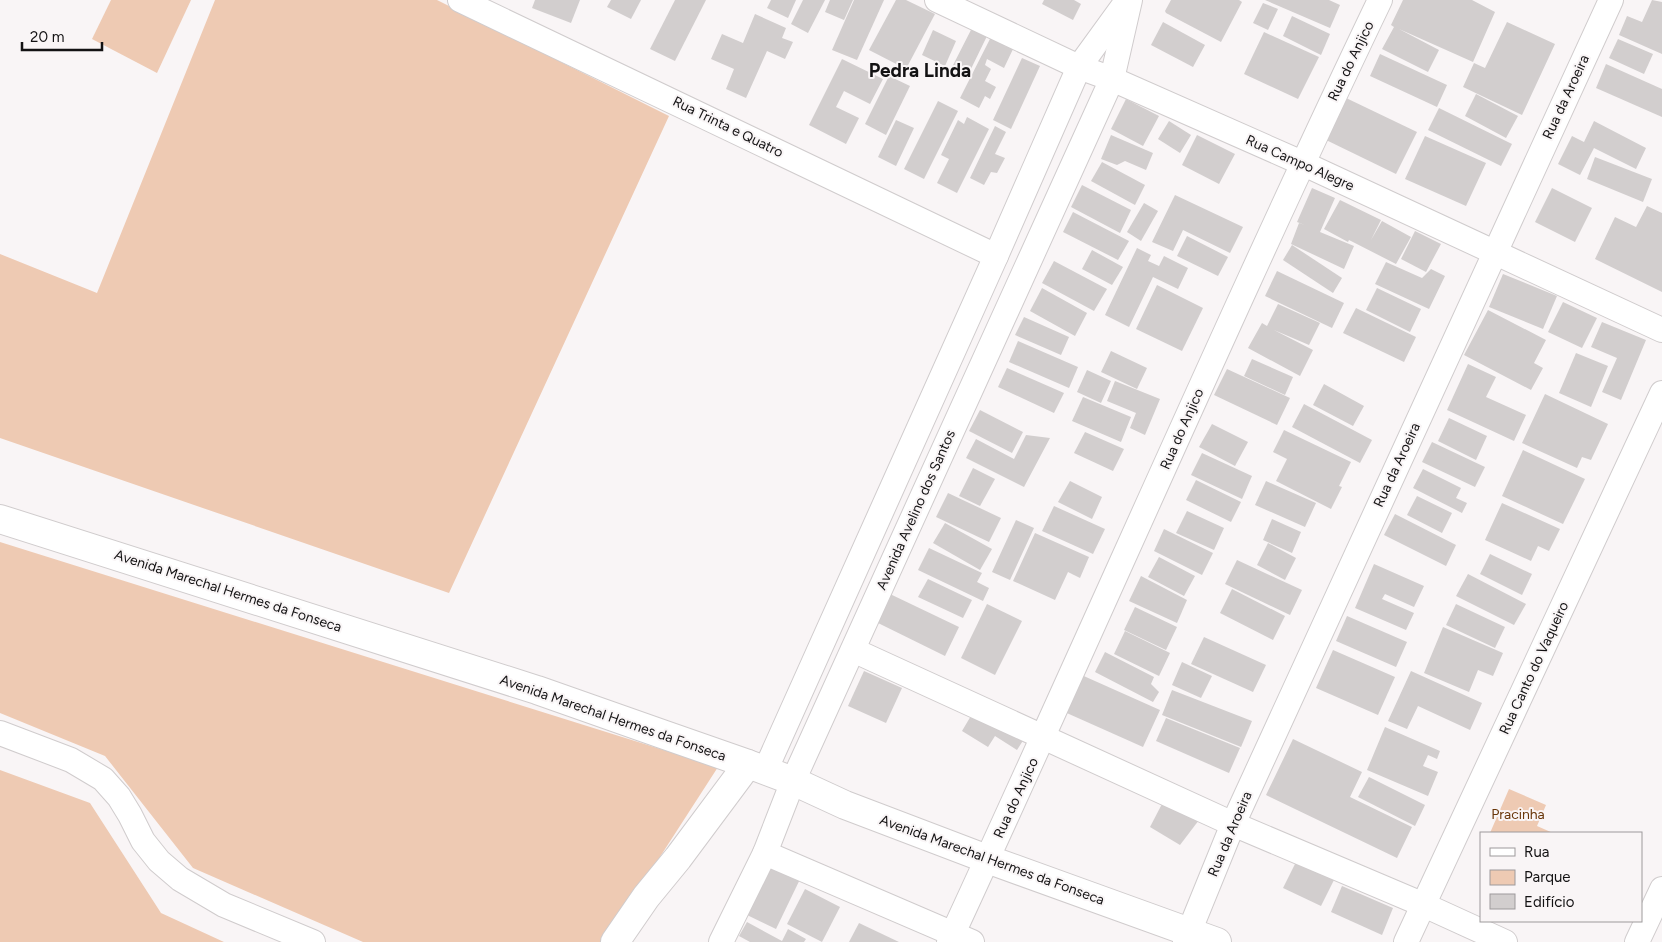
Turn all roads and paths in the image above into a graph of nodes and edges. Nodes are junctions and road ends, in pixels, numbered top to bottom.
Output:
1 (460, 0) edge
2 (936, 0) edge
3 (1129, 0) edge
4 (1380, 0) edge
5 (1611, 0) edge
6 (1079, 67) junction
7 (1112, 79) junction
8 (1302, 163) junction
9 (1494, 252) junction
10 (996, 256) junction
11 (1662, 330) edge
12 (1662, 393) edge
13 (0, 519) edge
14 (853, 650) junction
15 (0, 733) edge
16 (1043, 738) junction
17 (756, 768) junction
18 (793, 781) junction
19 (1233, 824) junction
20 (765, 853) junction
21 (987, 859) junction
22 (1662, 890) edge
23 (1424, 905) junction
24 (1187, 937) edge
25 (958, 939) edge
26 (313, 942) edge
27 (615, 942) edge
28 (721, 942) edge
29 (1217, 942) edge
30 (1406, 942) edge
31 (1505, 942) edge
32 (1637, 942) edge

1 - 10 street, Rua Trinta e Quatro
2 - 6 street, Rua Campo Alegre
3 - 6 street
3 - 7 street, Avenida Avelino dos Santos
4 - 8 street, Rua do Anjico
5 - 9 street, Rua da Aroeira
6 - 7 street, Rua Campo Alegre
6 - 10 street
7 - 8 street, Rua Campo Alegre
7 - 14 street, Avenida Avelino dos Santos
8 - 9 street, Rua Campo Alegre
8 - 16 street, Rua do Anjico
9 - 11 street, Rua Campo Alegre
9 - 19 street, Rua da Aroeira
10 - 17 street
12 - 23 street, Rua Canto do Vaqueiro
13 - 17 main road, Avenida Marechal Hermes da Fonseca
14 - 16 street
14 - 18 street, Avenida Avelino dos Santos
15 - 26 street
16 - 19 street
16 - 21 street, Rua do Anjico
17 - 18 main road, Avenida Marechal Hermes da Fonseca
17 - 27 main road
18 - 20 street, Avenida Avelino dos Santos
18 - 21 main road, Avenida Marechal Hermes da Fonseca
19 - 23 street
19 - 24 street, Rua da Aroeira
20 - 25 street
20 - 28 street, Avenida Avelino dos Santos
21 - 24 main road, Avenida Marechal Hermes da Fonseca
21 - 25 street, Rua do Anjico
22 - 32 street
23 - 30 street, Rua Canto do Vaqueiro
23 - 31 street
24 - 29 main road, Avenida Marechal Hermes da Fonseca

